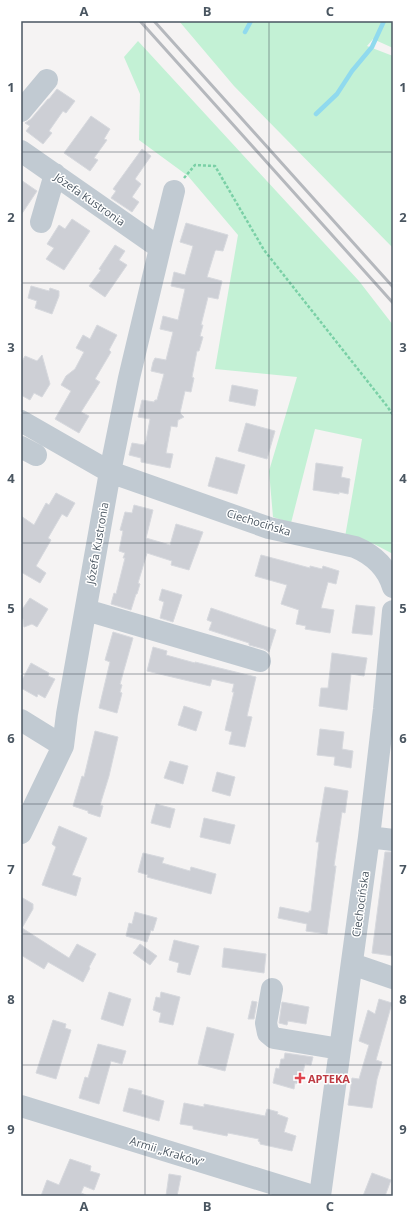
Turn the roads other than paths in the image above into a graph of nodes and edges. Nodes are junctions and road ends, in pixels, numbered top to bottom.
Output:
1 (47, 80) dead end
2 (21, 111) edge
3 (21, 150) edge
4 (54, 174) junction
5 (174, 191) road end
6 (41, 222) dead end
7 (160, 248) junction
8 (21, 421) edge
9 (110, 472) junction
10 (393, 587) edge
11 (86, 610) junction
12 (393, 611) edge
13 (260, 661) dead end
14 (388, 709) edge
15 (21, 720) edge
16 (63, 746) junction
17 (23, 826) edge
18 (369, 837) junction
19 (393, 840) edge
20 (352, 964) junction
21 (393, 978) edge
22 (272, 989) dead end
23 (340, 1049) junction
24 (21, 1106) edge
25 (312, 1196) edge
26 (320, 1196) edge

1 - 2 street
3 - 4 street, Józefa Kustronia
4 - 6 street
4 - 7 street, Józefa Kustronia
5 - 7 street, Józefa Kustronia
7 - 9 street, Józefa Kustronia
8 - 9 street, Ciechocińska
9 - 10 street, Ciechocińska
9 - 11 street, Józefa Kustronia
11 - 13 street
11 - 16 street, Józefa Kustronia
12 - 14 street, Ciechocińska
14 - 18 street, Ciechocińska
15 - 16 street
16 - 17 street, Józefa Kustronia
18 - 19 street
18 - 20 street, Ciechocińska
20 - 21 street
20 - 23 street, Ciechocińska
22 - 23 street
23 - 26 street, Ciechocińska
24 - 25 street, Armii „Kraków”

